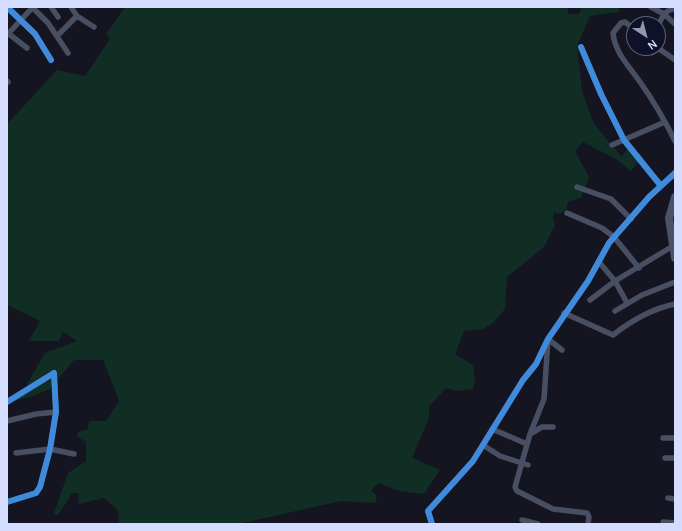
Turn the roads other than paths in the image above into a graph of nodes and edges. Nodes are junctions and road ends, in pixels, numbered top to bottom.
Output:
1 (7, 7) edge
2 (32, 7) edge
3 (51, 7) edge
4 (71, 7) edge
5 (651, 7) edge
6 (675, 9) edge
7 (664, 14) junction
8 (77, 16) junction
9 (58, 17) dead end
10 (21, 20) junction
11 (626, 23) edge
12 (675, 24) edge
13 (94, 27) dead end
14 (8, 34) edge
15 (57, 36) junction
16 (581, 47) dead end
17 (27, 48) dead end
18 (68, 53) dead end
19 (666, 54) edge
20 (51, 60) dead end
21 (675, 60) edge
22 (665, 122) junction
23 (624, 140) junction
24 (675, 141) edge
25 (612, 145) dead end
26 (675, 173) edge
27 (661, 186) junction
28 (577, 187) dead end
29 (675, 197) edge
30 (567, 214) dead end
31 (631, 219) junction
32 (614, 237) junction
33 (673, 246) junction
34 (675, 258) edge
35 (599, 262) junction
36 (639, 268) junction
37 (615, 281) junction
38 (675, 282) edge
39 (590, 300) dead end
40 (627, 303) junction
41 (675, 304) edge
42 (615, 311) dead end
43 (564, 313) junction
44 (548, 339) junction
45 (562, 350) dead end
46 (7, 402) edge
47 (56, 412) junction
48 (7, 421) edge
49 (553, 427) dead end
50 (492, 430) junction
51 (530, 434) junction
52 (663, 438) dead end
53 (675, 438) edge
54 (527, 444) junction
55 (483, 445) junction
56 (50, 449) junction
57 (16, 453) dead end
58 (74, 454) dead end
59 (665, 458) dead end
60 (675, 458) edge
61 (521, 463) junction
62 (528, 465) dead end
63 (668, 498) dead end
64 (675, 499) edge
65 (7, 502) edge
66 (522, 520) dead end
67 (663, 522) dead end
68 (675, 523) edge
69 (432, 524) edge
70 (538, 524) edge
71 (588, 524) edge

1 - 10 street
2 - 10 street
2 - 15 street
3 - 9 street
4 - 8 street
5 - 7 street
6 - 7 street
7 - 12 street
8 - 13 street
8 - 15 street
10 - 14 street
10 - 20 street
11 - 22 street
14 - 17 street
15 - 18 street
16 - 23 street
19 - 21 street
22 - 23 street
22 - 24 street
23 - 25 street
23 - 27 street
26 - 27 street
27 - 31 street
28 - 31 street
29 - 33 main road
30 - 32 street
31 - 32 street
32 - 35 street
32 - 36 street
33 - 34 main road
33 - 36 street
35 - 37 street
35 - 43 street
36 - 37 street
37 - 39 street
37 - 40 street
38 - 40 street
40 - 42 street
41 - 43 street
43 - 44 street
44 - 45 street
44 - 50 street
44 - 51 street
46 - 47 street
47 - 48 street
47 - 56 street
49 - 51 street
50 - 54 street
50 - 55 street
51 - 54 street
52 - 53 street
54 - 61 street
55 - 61 street
55 - 69 street
56 - 57 street
56 - 58 street
56 - 65 street
59 - 60 street
61 - 62 street
61 - 71 street
63 - 64 street
66 - 70 street
67 - 68 street

